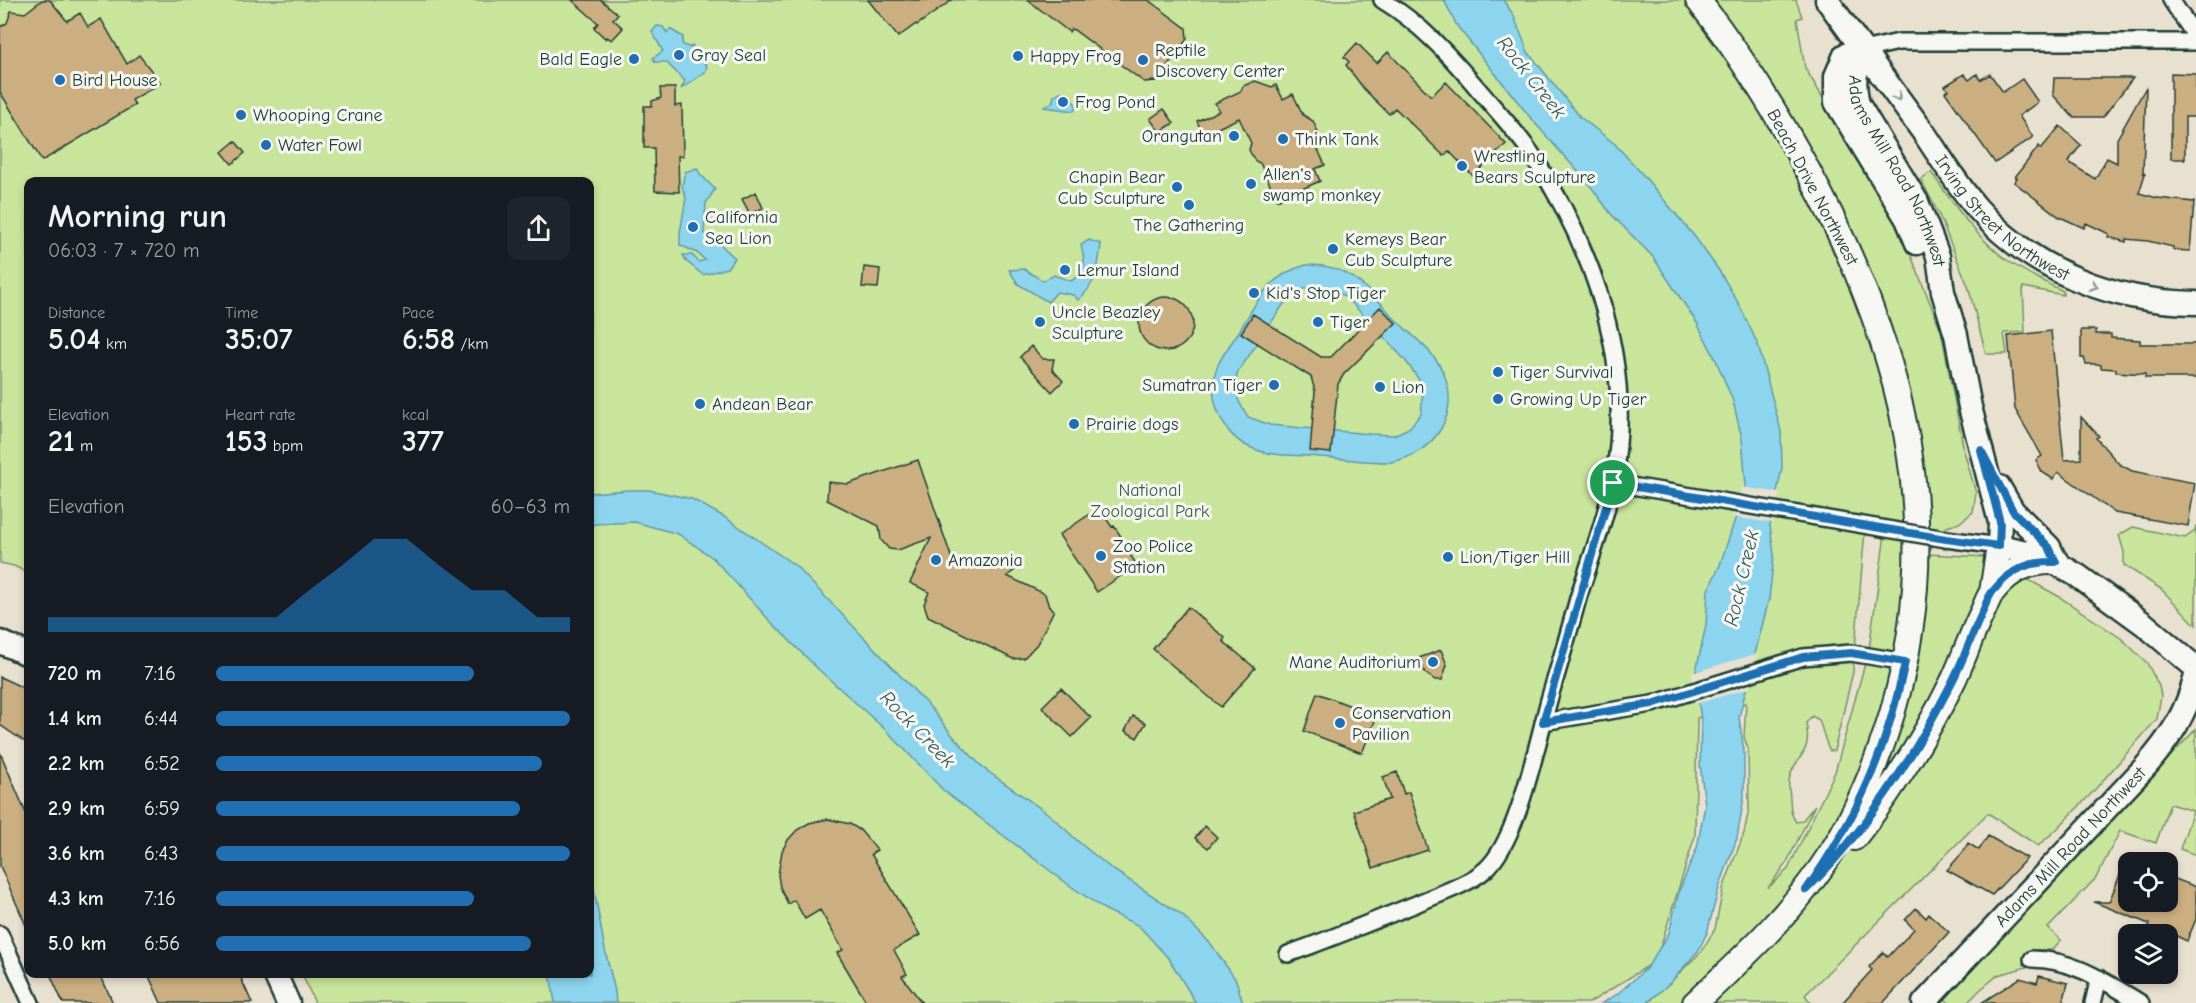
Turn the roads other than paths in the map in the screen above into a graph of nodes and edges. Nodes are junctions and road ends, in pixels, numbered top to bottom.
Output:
1 (1382, 0) edge
2 (1698, 0) edge
3 (1827, 0) edge
4 (2171, 0) edge
5 (2196, 37) edge
6 (2196, 42) edge
7 (1863, 50) junction
8 (2196, 303) edge
9 (1981, 450) junction
10 (1613, 483) junction
11 (1999, 546) junction
12 (2056, 562) junction
13 (1992, 592) junction
14 (0, 642) edge
15 (24, 652) edge
16 (1905, 662) junction
17 (2196, 668) edge
18 (2196, 676) edge
19 (1543, 722) junction
20 (1806, 890) junction
21 (0, 934) edge
22 (1288, 954) dead end
23 (2032, 959) dead end
24 (276, 978) edge
25 (2099, 978) junction
26 (32, 1003) edge
27 (288, 1003) edge
28 (1695, 1003) edge
29 (1924, 1003) edge
30 (2093, 1003) edge
31 (2141, 1003) edge

1 - 10 street
2 - 16 main road, Beach Drive Northwest
3 - 7 street, Adams Mill Road Northwest
4 - 5 street
6 - 7 street
7 -> 8 street, Irving Street Northwest
7 - 9 street, Adams Mill Road Northwest
9 - 11 street, Adams Mill Road Northwest
9 - 12 street
10 - 11 street, bridge
10 - 19 street
11 - 12 street
11 - 13 main road
12 - 13 main road
12 - 17 street
13 - 20 main road
14 - 15 street
16 - 19 street
16 - 20 main road, Beach Drive Northwest
18 - 29 street, Adams Mill Road Northwest
19 - 22 street
20 - 28 main road, Beach Drive Northwest
21 - 26 street
23 - 25 street
24 - 27 street
25 - 30 street
25 - 31 street

